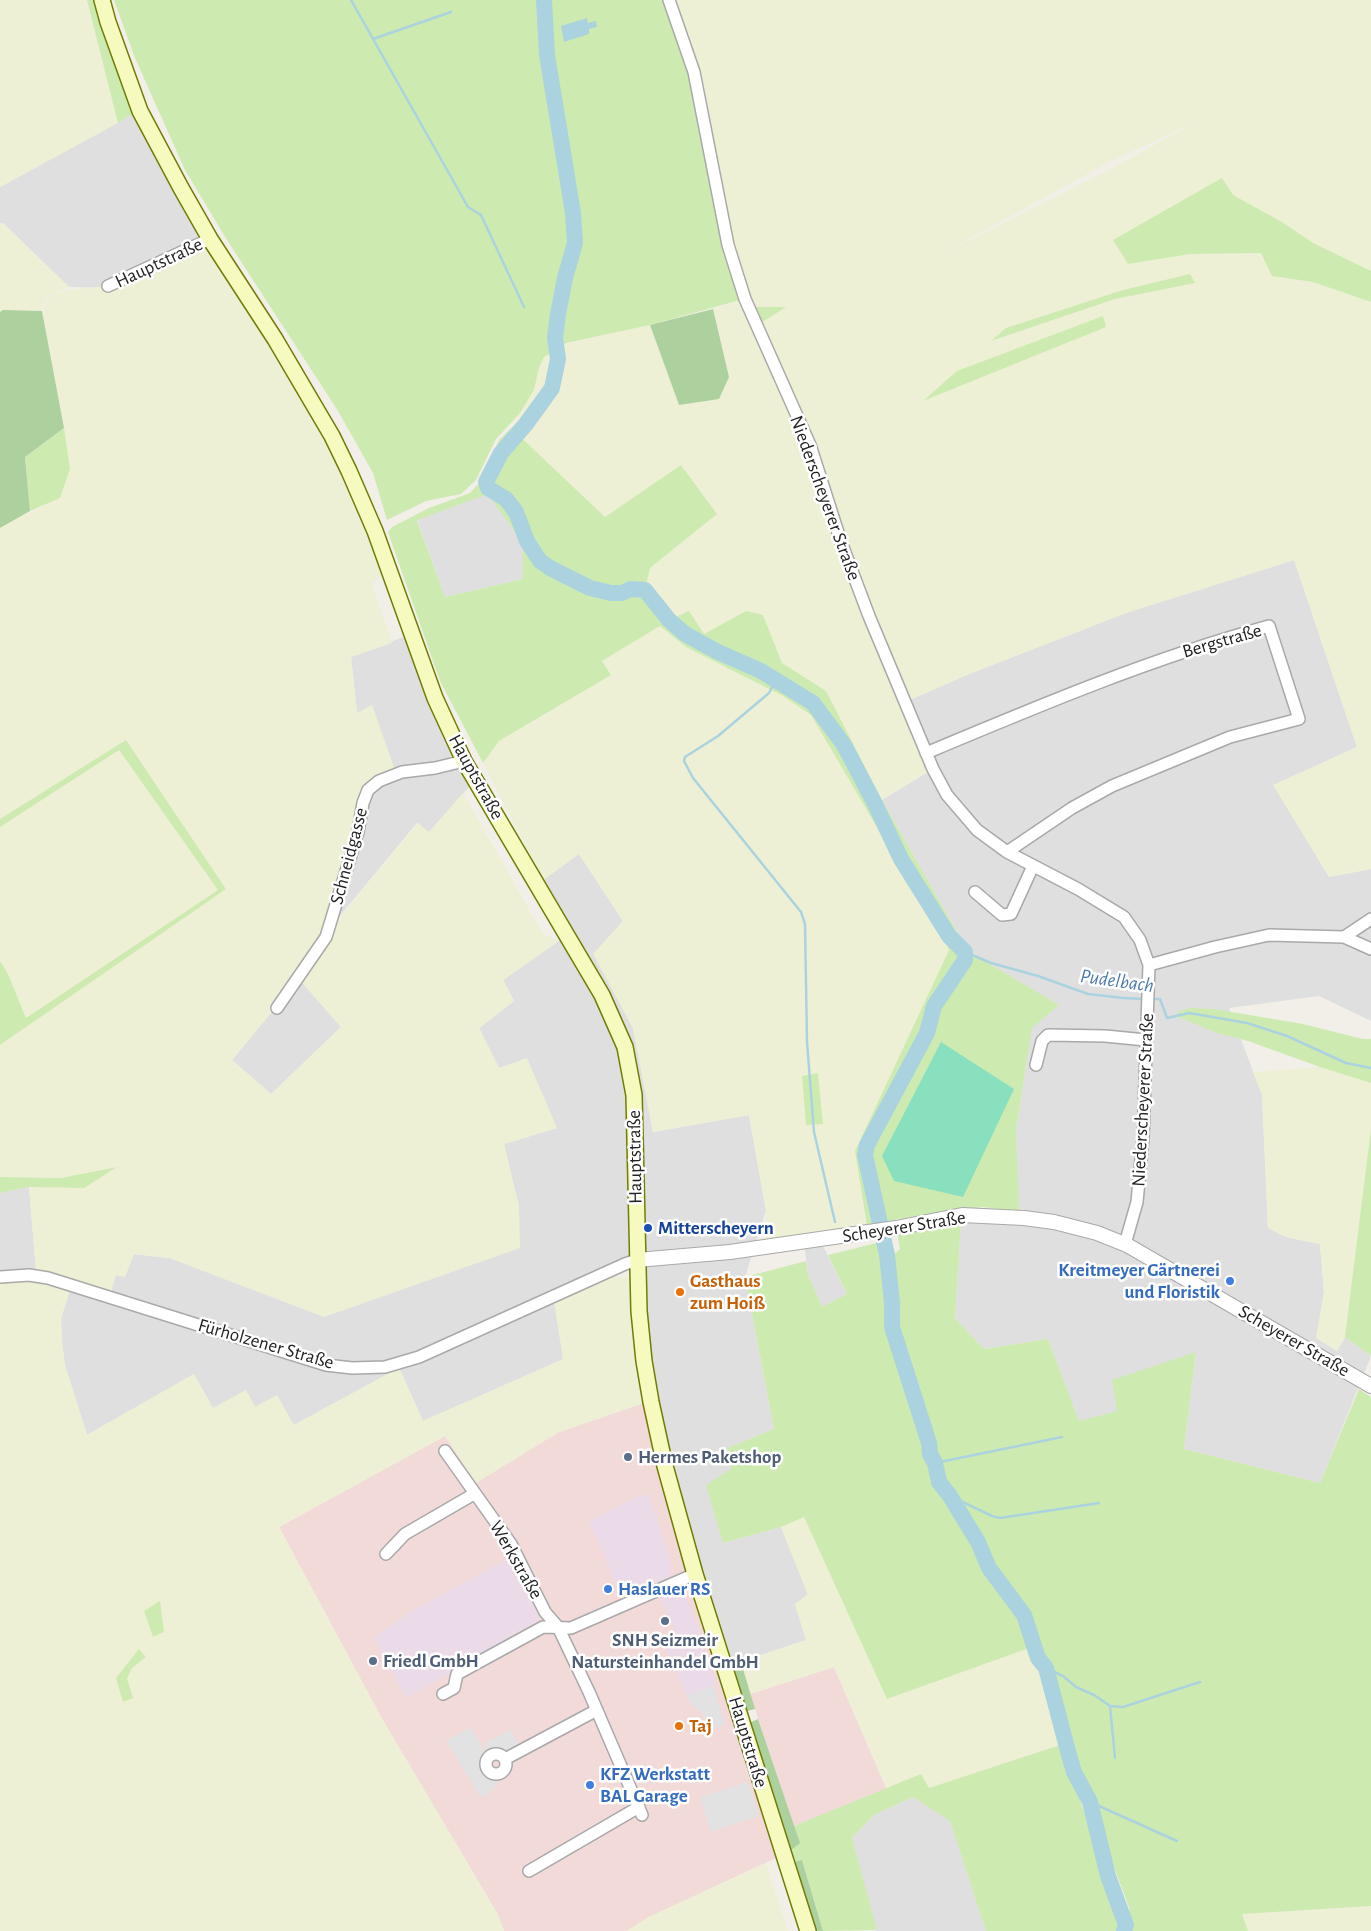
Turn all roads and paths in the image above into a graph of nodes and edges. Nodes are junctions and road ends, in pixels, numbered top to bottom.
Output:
1 (102, 0) edge
2 (669, 0) edge
3 (210, 239) junction
4 (108, 286) dead end
5 (926, 753) junction
6 (464, 762) junction
7 (1007, 852) junction
8 (1033, 866) junction
9 (975, 892) dead end
10 (1371, 919) edge
11 (1344, 937) junction
12 (1371, 949) edge
13 (1149, 964) junction
14 (277, 1008) dead end
15 (1146, 1040) junction
16 (1036, 1065) dead end
17 (1126, 1244) junction
18 (637, 1260) junction
19 (0, 1277) edge
20 (1371, 1386) edge
21 (445, 1451) dead end
22 (474, 1494) junction
23 (386, 1554) dead end
24 (695, 1574) junction
25 (558, 1627) junction
26 (443, 1694) dead end
27 (597, 1710) junction
28 (505, 1760) dead end
29 (529, 1871) dead end
30 (808, 1931) edge

1 - 3 main road, Hauptstraße
2 - 5 street, Niederscheyerer Straße
3 - 4 street, Hauptstraße
3 - 6 main road, Hauptstraße
5 - 7 street, Niederscheyerer Straße
5 - 7 street, Bergstraße
6 - 14 street, Schneidgasse
6 - 18 main road, Hauptstraße
7 - 8 street, Niederscheyerer Straße
8 - 9 street
8 - 13 street, Niederscheyerer Straße
10 - 11 street
11 - 12 street
11 - 13 street
13 - 15 street, Niederscheyerer Straße
15 - 16 street
15 - 17 street, Niederscheyerer Straße
17 - 18 street, Scheyerer Straße
17 - 20 street, Scheyerer Straße
18 - 19 street, Fürholzener Straße
18 - 24 main road, Hauptstraße
21 - 22 street, Werkstraße
22 - 23 street
22 - 25 street, Werkstraße
24 - 25 street
24 - 30 main road, Hauptstraße
25 - 26 street
25 - 27 street, Werkstraße
27 - 28 street
27 - 29 street, Werkstraße

